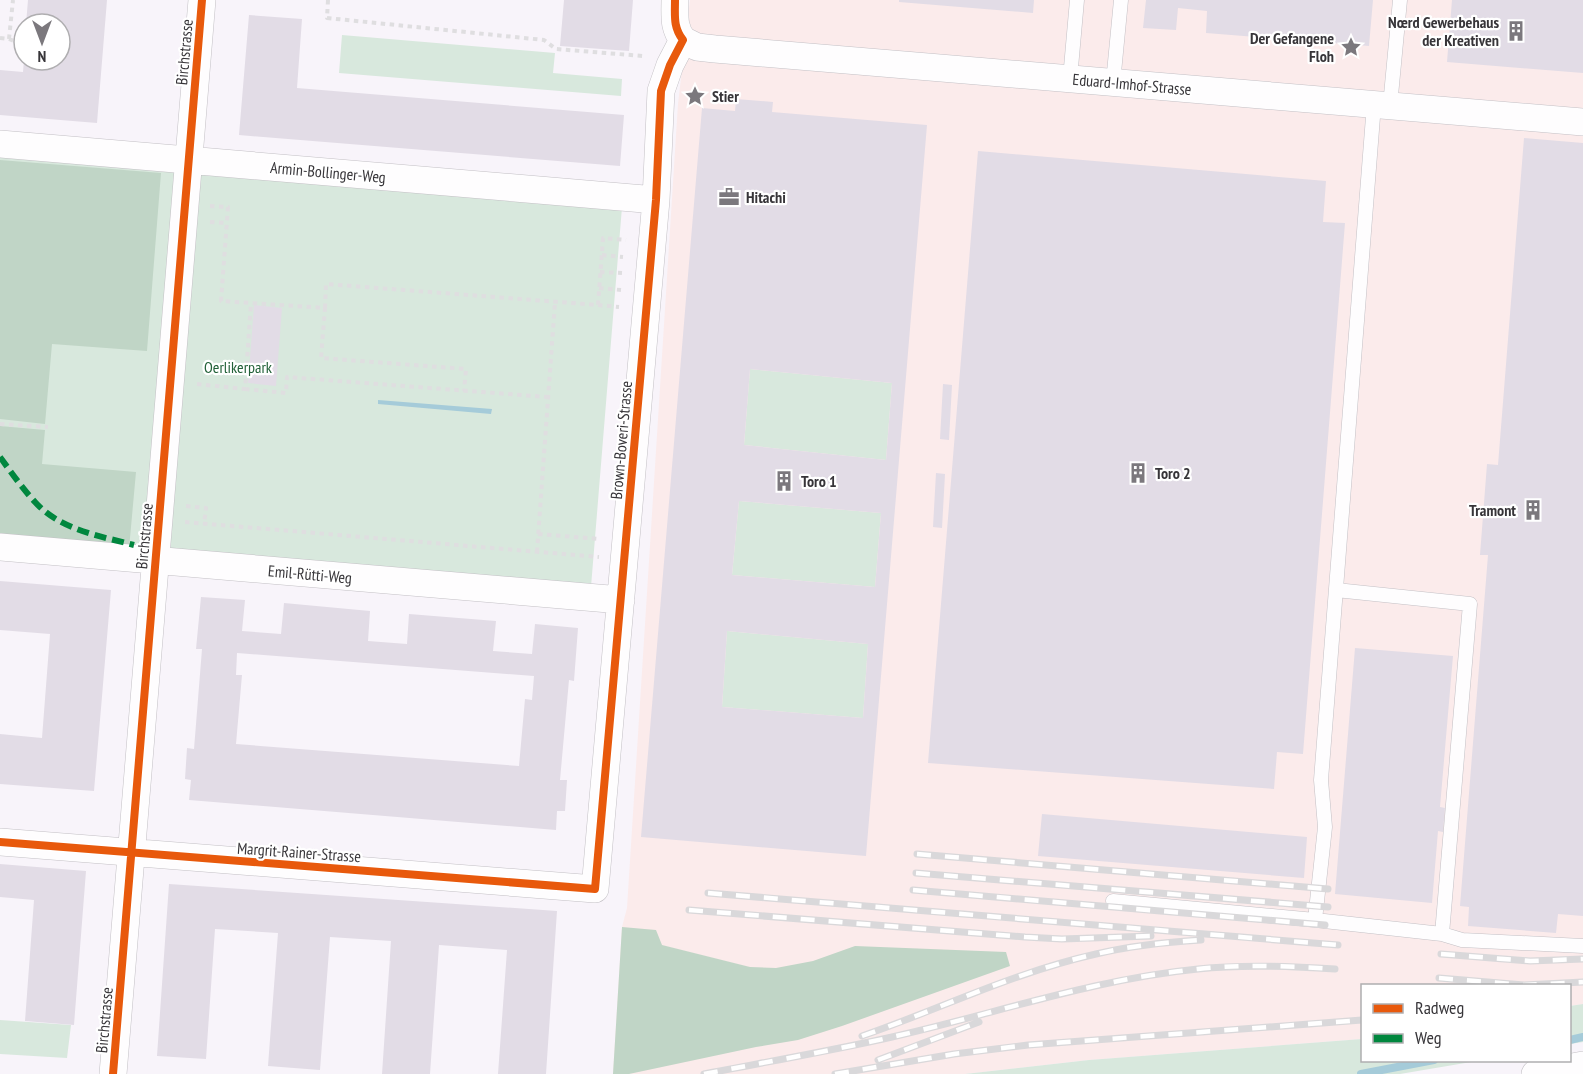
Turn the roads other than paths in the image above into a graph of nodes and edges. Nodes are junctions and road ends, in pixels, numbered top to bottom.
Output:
1 (202, 0) edge
2 (675, 0) edge
3 (1077, 0) edge
4 (1121, 0) edge
5 (1400, 0) edge
6 (682, 40) junction
7 (1070, 79) junction
8 (1113, 83) junction
9 (1382, 105) junction
10 (1583, 122) edge
11 (0, 144) edge
12 (189, 160) junction
13 (656, 200) junction
14 (0, 547) edge
15 (155, 561) junction
16 (1336, 590) junction
17 (621, 600) junction
18 (0, 843) edge
19 (132, 852) junction
20 (596, 889) joint
21 (1113, 901) dead end
22 (1315, 920) junction
23 (1442, 934) junction
24 (1583, 946) edge
25 (1583, 1065) edge
26 (113, 1074) edge
27 (1535, 1074) edge

1 - 12 street, Birchstrasse
2 - 6 street
3 - 7 lane
4 - 8 lane
5 - 9 lane
6 - 7 street, Eduard-Imhof-Strasse
6 - 13 street, Brown-Boveri-Strasse
7 - 8 street, Eduard-Imhof-Strasse
8 - 9 street, Eduard-Imhof-Strasse
9 - 10 street, Eduard-Imhof-Strasse
9 - 16 lane
11 - 12 street, Armin-Bollinger-Weg
12 - 13 street, Armin-Bollinger-Weg
12 - 15 street, Birchstrasse
13 - 17 street, Brown-Boveri-Strasse
14 - 15 street, Emil-Rütti-Weg
15 - 17 street, Emil-Rütti-Weg
15 - 19 street, Birchstrasse
16 - 22 lane
16 - 23 lane
17 - 20 street, Brown-Boveri-Strasse
18 - 19 street, Margrit-Rainer-Strasse
19 - 20 street, Margrit-Rainer-Strasse
19 - 26 street, Birchstrasse
21 - 22 lane
22 - 23 lane
23 - 24 lane
25 - 27 street

